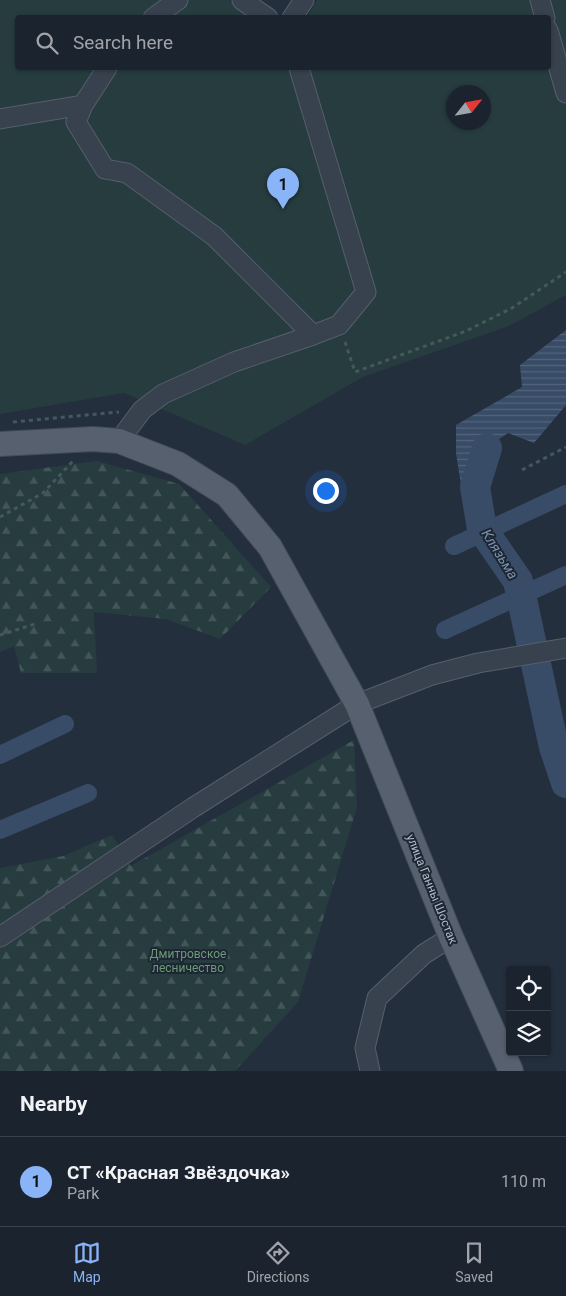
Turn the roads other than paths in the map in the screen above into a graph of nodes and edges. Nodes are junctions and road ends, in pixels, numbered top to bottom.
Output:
1 (178, 0) edge
2 (242, 0) edge
3 (304, 0) edge
4 (540, 0) edge
5 (157, 15) edge
6 (264, 15) edge
7 (294, 15) edge
8 (544, 15) edge
9 (551, 41) edge
10 (106, 70) edge
11 (300, 70) edge
12 (566, 94) edge
13 (83, 105) junction
14 (0, 119) edge
15 (313, 335) junction
16 (119, 442) junction
17 (0, 444) edge
18 (566, 648) edge
19 (357, 704) junction
20 (0, 937) edge
21 (451, 937) junction
22 (370, 1071) edge
23 (511, 1071) edge

1 - 5 street
2 - 6 street
3 - 7 street
4 - 8 street
9 - 12 street
10 - 13 street
11 - 15 street
13 - 14 street
13 - 15 street
15 - 16 street
16 - 17 main road, улица Ганны Шостак
16 - 19 main road, улица Ганны Шостак
18 - 19 street
19 - 20 street
19 - 21 main road, улица Ганны Шостак
21 - 22 street
21 - 23 main road, улица Ганны Шостак

